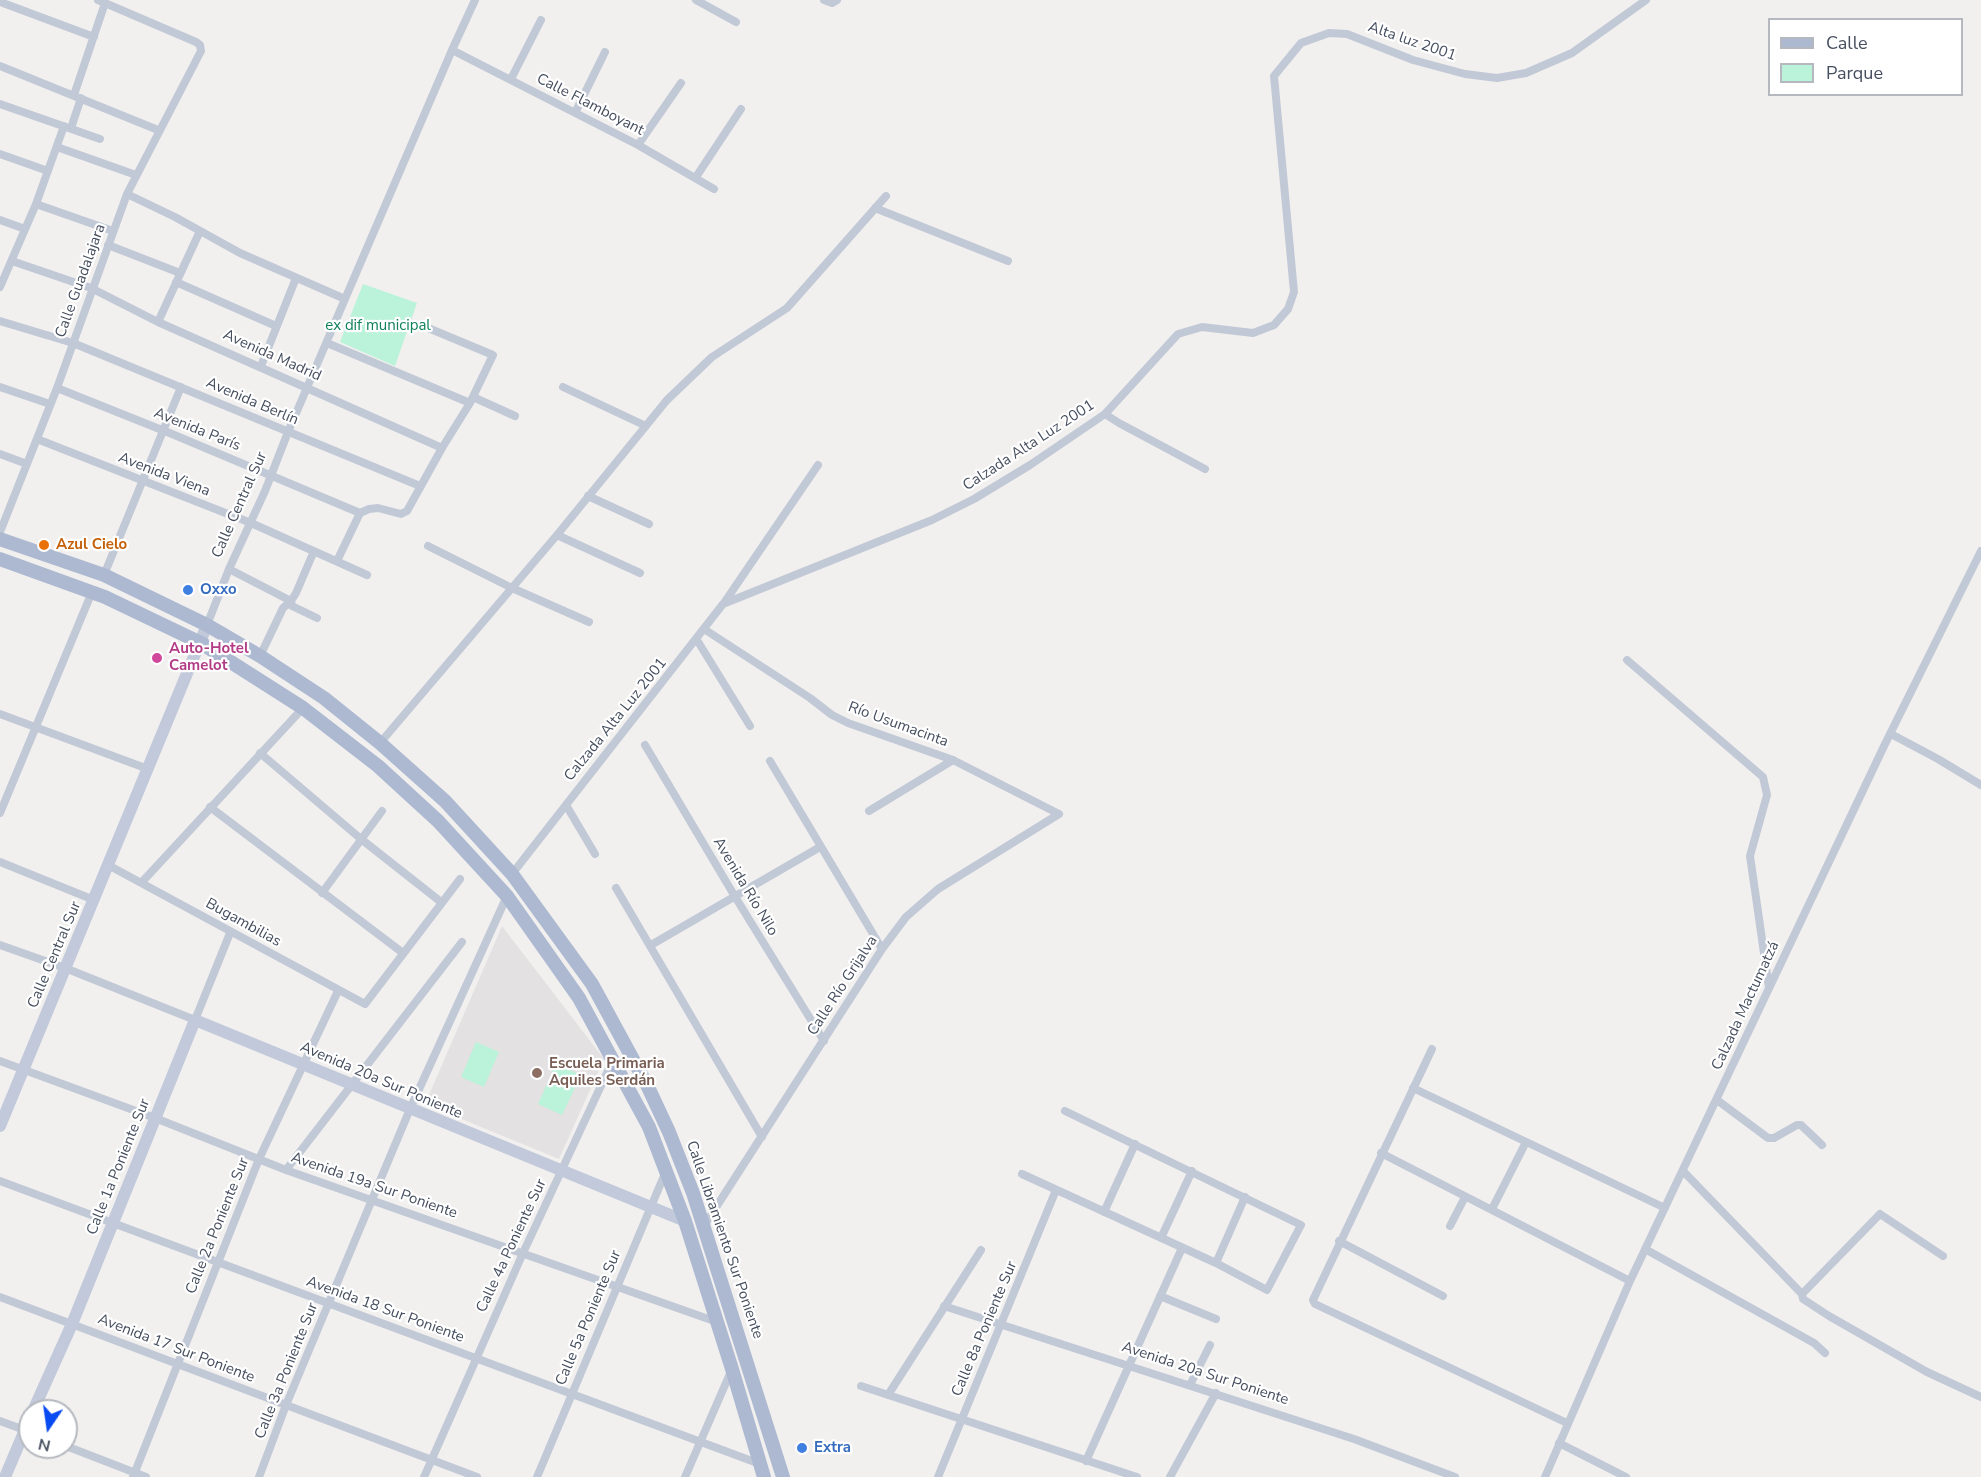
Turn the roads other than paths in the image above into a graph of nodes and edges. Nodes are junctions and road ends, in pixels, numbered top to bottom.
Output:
1 (476, 0) edge
2 (696, 0) edge
3 (1646, 0) edge
4 (102, 2) edge
5 (2, 4) edge
6 (541, 20) dead end
7 (736, 22) dead end
8 (94, 37) junction
9 (452, 50) junction
10 (605, 52) dead end
11 (0, 66) edge
12 (1274, 76) joint
13 (511, 79) junction
14 (681, 83) dead end
15 (78, 97) junction
16 (0, 104) edge
17 (741, 109) dead end
18 (575, 113) junction
19 (67, 127) junction
20 (159, 130) junction
21 (100, 139) dead end
22 (638, 145) junction
23 (57, 147) junction
24 (0, 154) edge
25 (48, 171) junction
26 (136, 176) junction
27 (696, 177) junction
28 (714, 189) dead end
29 (127, 194) junction
30 (886, 196) dead end
31 (36, 204) junction
32 (875, 208) junction
33 (0, 220) edge
34 (25, 229) junction
35 (113, 231) junction
36 (200, 231) junction
37 (108, 245) junction
38 (12, 261) junction
39 (1008, 261) dead end
40 (180, 273) junction
41 (296, 278) junction
42 (176, 282) junction
43 (0, 287) edge
44 (92, 288) junction
45 (345, 299) junction
46 (0, 321) edge
47 (158, 322) junction
48 (421, 325) dead end
49 (276, 326) junction
50 (73, 343) junction
51 (327, 344) junction
52 (261, 366) junction
53 (0, 387) edge
54 (181, 387) junction
55 (308, 387) junction
56 (563, 387) dead end
57 (57, 388) junction
58 (472, 400) junction
59 (50, 404) junction
60 (1105, 414) junction
61 (515, 416) dead end
62 (645, 426) junction
63 (163, 431) junction
64 (288, 432) junction
65 (37, 439) junction
66 (442, 448) junction
67 (0, 454) edge
68 (27, 464) junction
69 (818, 465) dead end
70 (1205, 469) dead end
71 (271, 474) junction
72 (142, 481) junction
73 (420, 486) junction
74 (588, 496) junction
75 (360, 513) junction
76 (251, 523) junction
77 (649, 524) dead end
78 (0, 532) edge
79 (557, 535) junction
80 (0, 539) edge
81 (428, 546) dead end
82 (1981, 550) edge
83 (314, 551) junction
84 (0, 559) edge
85 (337, 561) junction
86 (229, 569) junction
87 (640, 573) dead end
88 (104, 575) junction
89 (367, 575) dead end
90 (512, 588) junction
91 (92, 592) junction
92 (291, 601) junction
93 (723, 604) junction
94 (317, 618) dead end
95 (589, 622) dead end
96 (207, 625) junction
97 (704, 629) junction
98 (697, 640) junction
99 (201, 643) junction
100 (261, 656) junction
101 (1627, 660) dead end
102 (303, 708) junction
103 (0, 714) edge
104 (750, 726) dead end
105 (36, 727) junction
106 (1891, 734) junction
107 (380, 743) junction
108 (645, 745) dead end
109 (260, 753) junction
110 (953, 760) junction
111 (770, 761) dead end
112 (148, 769) junction
113 (1981, 785) edge
114 (566, 805) junction
115 (210, 807) junction
116 (382, 811) dead end
117 (868, 811) dead end
118 (0, 813) edge
119 (1059, 814) joint
120 (361, 839) junction
121 (820, 846) junction
122 (595, 854) dead end
123 (0, 862) edge
124 (108, 865) junction
125 (512, 874) junction
126 (460, 879) dead end
127 (142, 882) junction
128 (616, 888) dead end
129 (322, 893) junction
130 (734, 895) junction
131 (507, 896) junction
132 (94, 900) junction
133 (441, 902) junction
134 (230, 933) junction
135 (462, 942) dead end
136 (0, 945) edge
137 (651, 945) junction
138 (882, 949) junction
139 (403, 953) junction
140 (65, 968) junction
141 (1768, 989) junction
142 (338, 991) junction
143 (195, 1020) junction
144 (824, 1041) junction
145 (1432, 1049) dead end
146 (613, 1060) junction
147 (0, 1061) edge
148 (303, 1064) junction
149 (23, 1070) junction
150 (351, 1084) junction
151 (1413, 1088) junction
152 (1717, 1100) junction
153 (410, 1109) junction
154 (1065, 1111) dead end
155 (155, 1118) junction
156 (0, 1126) edge
157 (762, 1137) junction
158 (1526, 1142) junction
159 (1135, 1144) junction
160 (1822, 1145) dead end
161 (1381, 1154) junction
162 (259, 1159) junction
163 (286, 1170) junction
164 (667, 1170) junction
165 (562, 1171) junction
166 (1192, 1171) junction
167 (1683, 1171) junction
168 (1022, 1174) dead end
169 (0, 1181) edge
170 (1056, 1190) junction
171 (1245, 1197) junction
172 (1465, 1197) junction
173 (372, 1199) junction
174 (651, 1207) junction
175 (1665, 1208) junction
176 (1492, 1209) junction
177 (1104, 1212) junction
178 (685, 1221) junction
179 (112, 1223) junction
180 (1450, 1226) dead end
181 (704, 1227) junction
182 (1161, 1238) junction
183 (1339, 1241) junction
184 (1182, 1248) junction
185 (1646, 1249) junction
186 (981, 1250) dead end
187 (523, 1253) junction
188 (1943, 1256) dead end
189 (217, 1262) junction
190 (1216, 1263) junction
191 (1630, 1281) junction
192 (617, 1287) junction
193 (1802, 1294) junction
194 (1160, 1296) junction
195 (1443, 1296) dead end
196 (0, 1297) edge
197 (328, 1304) junction
198 (944, 1306) junction
199 (1216, 1319) dead end
200 (718, 1322) junction
201 (72, 1324) junction
202 (1002, 1324) junction
203 (1210, 1344) dead end
204 (1825, 1353) dead end
205 (475, 1358) junction
206 (179, 1365) junction
207 (1131, 1365) junction
208 (732, 1369) junction
209 (1190, 1385) junction
210 (861, 1386) dead end
211 (1216, 1393) junction
212 (572, 1394) junction
213 (888, 1395) junction
214 (1981, 1397) edge
215 (38, 1399) edge
216 (286, 1405) junction
217 (961, 1419) junction
218 (0, 1421) edge
219 (1568, 1423) junction
220 (18, 1428) edge
221 (700, 1441) junction
222 (1559, 1443) junction
223 (18, 1450) edge
224 (78, 1451) edge
225 (431, 1460) junction
226 (1086, 1461) junction
227 (762, 1470) edge
228 (134, 1475) edge
229 (5, 1477) edge
230 (146, 1477) edge
231 (259, 1477) edge
232 (424, 1477) edge
233 (477, 1477) edge
234 (537, 1477) edge
235 (685, 1477) edge
236 (784, 1477) edge
237 (938, 1477) edge
238 (1137, 1477) edge
239 (1170, 1477) edge
240 (1455, 1477) edge
241 (1545, 1477) edge
242 (1626, 1477) edge

1 - 9 street, Calle Central Sur
2 - 7 street
3 - 12 street, Alta luz 2001
4 - 8 street
4 - 20 street, Calle Guadalajara
5 - 8 street
6 - 13 street
8 - 15 street
9 - 13 street, Calle Flamboyant
9 - 45 street, Calle Central Sur
10 - 18 street
11 - 15 street
12 - 60 street, Calzada Alta Luz 2001
13 - 18 street, Calle Flamboyant
14 - 22 street
15 - 19 street
15 - 20 street
16 - 19 street
17 - 27 street
18 - 22 street, Calle Flamboyant
19 - 21 street
19 - 23 street
20 - 26 street, Calle Guadalajara
22 - 27 street, Calle Flamboyant
23 - 25 street
23 - 26 street
24 - 25 street
25 - 31 street
26 - 29 street, Calle Guadalajara
27 - 28 street, Calle Flamboyant
29 - 35 street, Calle Guadalajara
29 - 36 street
30 - 32 street
31 - 34 street
31 - 35 street
32 - 39 street
32 - 62 street
33 - 34 street
34 - 38 street
35 - 37 street, Calle Guadalajara
36 - 40 street
36 - 41 street
37 - 40 street
37 - 44 street, Calle Guadalajara
38 - 43 street
38 - 44 street, Avenida Madrid
40 - 42 street
41 - 45 street
41 - 49 street
42 - 47 street
42 - 49 street
44 - 47 street, Avenida Madrid
44 - 50 street, Calle Guadalajara
45 - 51 street, Calle Central Sur
46 - 50 street, Avenida Berlín
47 - 52 street, Avenida Madrid
48 - 58 street
49 - 52 street
50 - 54 street, Avenida Berlín
50 - 57 street, Calle Guadalajara
51 - 55 street, Calle Central Sur
51 - 58 street
52 - 55 street, Avenida Madrid
53 - 59 street
54 - 63 street
54 - 64 street, Avenida Berlín
55 - 64 street, Calle Central Sur
55 - 66 street, Avenida Madrid
56 - 62 street
57 - 59 street, Calle Guadalajara
57 - 63 street, Avenida París
58 - 61 street
58 - 66 street
59 - 65 street, Calle Guadalajara
60 - 70 street
60 - 93 street, Calzada Alta Luz 2001
62 - 74 street
63 - 71 street, Avenida París
63 - 72 street
64 - 71 street, Calle Central Sur
64 - 73 street, Avenida Berlín
65 - 68 street, Calle Guadalajara
65 - 72 street, Avenida Viena
66 - 73 street
67 - 68 street
68 - 78 street, Calle Guadalajara
69 - 93 street
71 - 75 street, Avenida París
71 - 76 street, Calle Central Sur
72 - 76 street, Avenida Viena
72 - 88 street
73 - 75 street
74 - 77 street
74 - 79 street
75 - 85 street
76 - 83 street, Avenida Viena
76 - 86 street, Calle Central Sur
79 - 87 street
79 - 90 street
80 - 88 main road, Calle Libramiento Sur Poniente
81 - 90 street
82 - 106 street, Calzada Mactumatzá
83 - 85 street, Avenida Viena
83 - 92 street
84 - 91 main road, Calle Libramiento Sur Poniente
85 - 89 street, Avenida Viena
86 - 92 street
86 - 96 street, Calle Central Sur
88 - 96 main road, Calle Libramiento Sur Poniente
90 - 95 street
90 - 107 street
91 - 99 main road, Calle Libramiento Sur Poniente
91 - 105 street
92 - 94 street
92 - 100 street
93 - 97 street, Calzada Alta Luz 2001
96 - 99 street, Calle Central Sur
96 - 100 main road, Calle Libramiento Sur Poniente
97 - 98 street, Calzada Alta Luz 2001
97 - 110 street, Río Usumacinta
98 - 104 street
98 - 114 street, Calzada Alta Luz 2001
99 - 102 main road, Calle Libramiento Sur Poniente
99 - 112 street, Calle Central Sur
100 - 107 main road, Calle Libramiento Sur Poniente
101 - 141 street
102 - 109 street
102 - 131 main road, Calle Libramiento Sur Poniente
103 - 105 street
105 - 112 street
105 - 118 street
106 - 113 street
106 - 141 street, Calzada Mactumatzá
107 - 125 main road, Calle Libramiento Sur Poniente
108 - 130 street, Avenida Río Nilo
109 - 115 street
109 - 120 street
110 - 117 street
110 - 119 street, Río Usumacinta
111 - 121 street
112 - 124 street, Calle Central Sur
114 - 122 street
114 - 125 street, Calzada Alta Luz 2001
115 - 127 street
115 - 129 street
116 - 120 street
119 - 138 street, Calle Río Grijalva
120 - 129 street
120 - 133 street
121 - 130 street
121 - 138 street
123 - 132 street
124 - 127 street, Bugambilias
124 - 132 street, Calle Central Sur
125 - 181 main road, Calle Libramiento Sur Poniente
126 - 133 street
127 - 134 street, Bugambilias
128 - 137 street
129 - 139 street
130 - 137 street
130 - 144 street, Avenida Río Nilo
131 - 146 main road, Calle Libramiento Sur Poniente
131 - 153 street, Calle 3a Poniente Sur
132 - 140 street, Calle Central Sur
133 - 139 street
134 - 142 street, Bugambilias
134 - 143 street, Calle 1a Poniente Sur
135 - 150 street
136 - 140 street, Avenida 20a Sur Poniente
137 - 157 street
138 - 144 street, Calle Río Grijalva
139 - 142 street, Bugambilias
140 - 143 street, Avenida 20a Sur Poniente
140 - 149 street, Calle Central Sur
141 - 152 street, Calzada Mactumatzá
142 - 148 street, Calle 2a Poniente Sur
143 - 148 street, Avenida 20a Sur Poniente
143 - 155 street, Calle 1a Poniente Sur
144 - 157 street, Calle Río Grijalva
145 - 151 street
146 - 164 main road, Calle Libramiento Sur Poniente
146 - 165 street, Calle 4a Poniente Sur
147 - 149 street, Avenida 19a Sur Poniente
148 - 150 street, Avenida 20a Sur Poniente
148 - 162 street, Calle 2a Poniente Sur
149 - 155 street, Avenida 19a Sur Poniente
149 - 156 street, Calle Central Sur
150 - 153 street, Avenida 20a Sur Poniente
150 - 163 street
151 - 158 street
151 - 161 street
152 - 160 street
152 - 167 street, Calzada Mactumatzá
153 - 165 street, Avenida 20a Sur Poniente
153 - 173 street, Calle 3a Poniente Sur
154 - 159 street
155 - 162 street, Avenida 19a Sur Poniente
155 - 179 street, Calle 1a Poniente Sur
157 - 181 street, Calle Río Grijalva
158 - 175 street
158 - 176 street
159 - 166 street
159 - 177 street
161 - 172 street
161 - 183 street
162 - 163 street, Avenida 19a Sur Poniente
162 - 189 street, Calle 2a Poniente Sur
163 - 173 street, Avenida 19a Sur Poniente
164 - 174 street, Calle 5a Poniente Sur
164 - 178 main road, Calle Libramiento Sur Poniente
165 - 174 street, Avenida 20a Sur Poniente
165 - 187 street, Calle 4a Poniente Sur
166 - 171 street
166 - 182 street
167 - 175 street, Calzada Mactumatzá
167 - 193 street
168 - 170 street
169 - 179 street, Avenida 18 Sur Poniente
170 - 177 street
170 - 202 street, Calle 8a Poniente Sur
171 - 190 street
171 - 190 street
172 - 176 street
172 - 180 street
173 - 187 street, Avenida 19a Sur Poniente
173 - 197 street, Calle 3a Poniente Sur
174 - 178 street, Avenida 20a Sur Poniente
174 - 192 street, Calle 5a Poniente Sur
175 - 185 street, Calzada Mactumatzá
176 - 191 street
177 - 182 street
178 - 200 main road, Calle Libramiento Sur Poniente
179 - 189 street, Avenida 18 Sur Poniente
179 - 201 street, Calle 1a Poniente Sur
181 - 236 main road, Calle Libramiento Sur Poniente
182 - 184 street
183 - 195 street
183 - 219 street
184 - 190 street
184 - 194 street
185 - 191 street, Calzada Mactumatzá
185 - 204 street
186 - 198 street
187 - 192 street, Avenida 19a Sur Poniente
187 - 205 street, Calle 4a Poniente Sur
188 - 193 street
189 - 197 street, Avenida 18 Sur Poniente
189 - 206 street, Calle 2a Poniente Sur
191 - 219 street, Calzada Mactumatzá
192 - 200 street, Avenida 19a Sur Poniente
192 - 212 street, Calle 5a Poniente Sur
193 - 214 street
194 - 199 street
194 - 207 street
196 - 201 street, Avenida 17 Sur Poniente
197 - 205 street, Avenida 18 Sur Poniente
197 - 216 street, Calle 3a Poniente Sur
198 - 202 street, Avenida 20a Sur Poniente
198 - 213 street
200 - 208 main road, Calle Libramiento Sur Poniente
201 - 206 street, Avenida 17 Sur Poniente
201 - 215 street, Calle 1a Poniente Sur
202 - 207 street, Avenida 20a Sur Poniente
202 - 217 street, Calle 8a Poniente Sur
203 - 209 street
205 - 212 street, Avenida 18 Sur Poniente
205 - 225 street, Calle 4a Poniente Sur
206 - 216 street, Avenida 17 Sur Poniente
206 - 228 street, Calle 2a Poniente Sur
207 - 209 street, Avenida 20a Sur Poniente
207 - 226 street
208 - 221 street
208 - 227 main road, Calle Libramiento Sur Poniente
209 - 211 street, Avenida 20a Sur Poniente
210 - 213 street
211 - 239 street
211 - 240 street, Avenida 20a Sur Poniente
212 - 221 street, Avenida 18 Sur Poniente
212 - 234 street, Calle 5a Poniente Sur
213 - 217 street
216 - 225 street, Avenida 17 Sur Poniente
216 - 231 street, Calle 3a Poniente Sur
217 - 226 street
217 - 237 street, Calle 8a Poniente Sur
218 - 220 street
219 - 222 street, Calzada Mactumatzá
221 - 227 street, Avenida 18 Sur Poniente
221 - 235 street
222 - 241 street, Calzada Mactumatzá
222 - 242 street
223 - 229 street
224 - 228 street
225 - 232 street, Calle 4a Poniente Sur
225 - 233 street, Avenida 17 Sur Poniente
226 - 238 street
228 - 230 street

